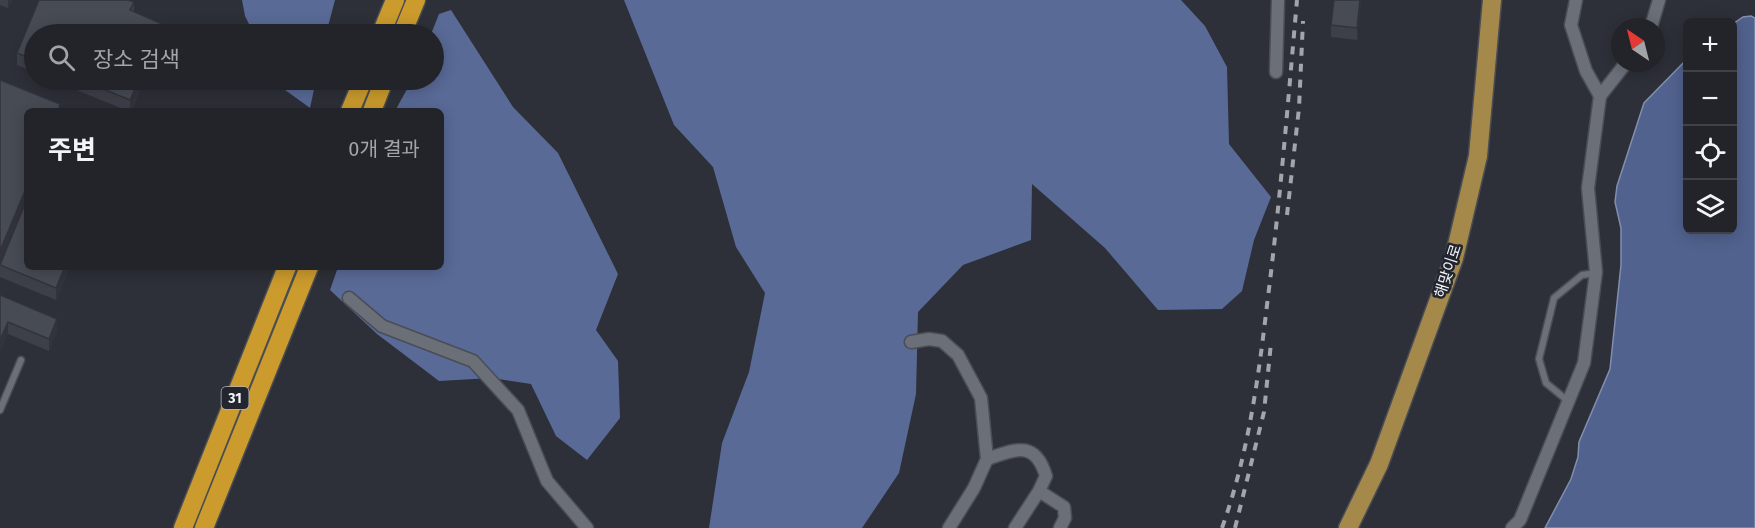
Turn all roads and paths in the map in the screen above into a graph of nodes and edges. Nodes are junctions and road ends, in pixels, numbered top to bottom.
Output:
1 (395, 0) edge
2 (416, 0) edge
3 (1278, 0) edge
4 (1492, 0) edge
5 (1576, 0) edge
6 (1659, 0) edge
7 (1654, 18) edge
8 (385, 24) edge
9 (406, 24) edge
10 (1276, 72) dead end
11 (1619, 72) edge
12 (359, 90) edge
13 (380, 90) edge
14 (1600, 96) junction
15 (351, 108) edge
16 (373, 108) edge
17 (286, 270) edge
18 (308, 270) edge
19 (1596, 272) junction
20 (349, 298) dead end
21 (911, 342) dead end
22 (21, 360) dead end
23 (1568, 402) junction
24 (0, 410) edge
25 (987, 459) junction
26 (1039, 491) junction
27 (183, 528) edge
28 (204, 528) edge
29 (587, 528) edge
30 (949, 528) edge
31 (1015, 528) edge
32 (1060, 528) edge
33 (1348, 528) edge
34 (1512, 528) edge

1 - 8 highway
2 - 9 highway
3 - 10 street
4 - 33 main road, 해맞이로
5 - 14 street
6 - 7 street
11 - 14 street
12 - 15 highway
13 - 16 highway
14 - 19 street
17 - 27 highway, 31
18 - 28 highway, 31
19 - 23 street
19 - 23 lane
20 - 29 street
21 - 25 street
22 - 24 lane
23 - 34 street
25 - 26 street
25 - 30 street
26 - 31 street
26 - 32 street

